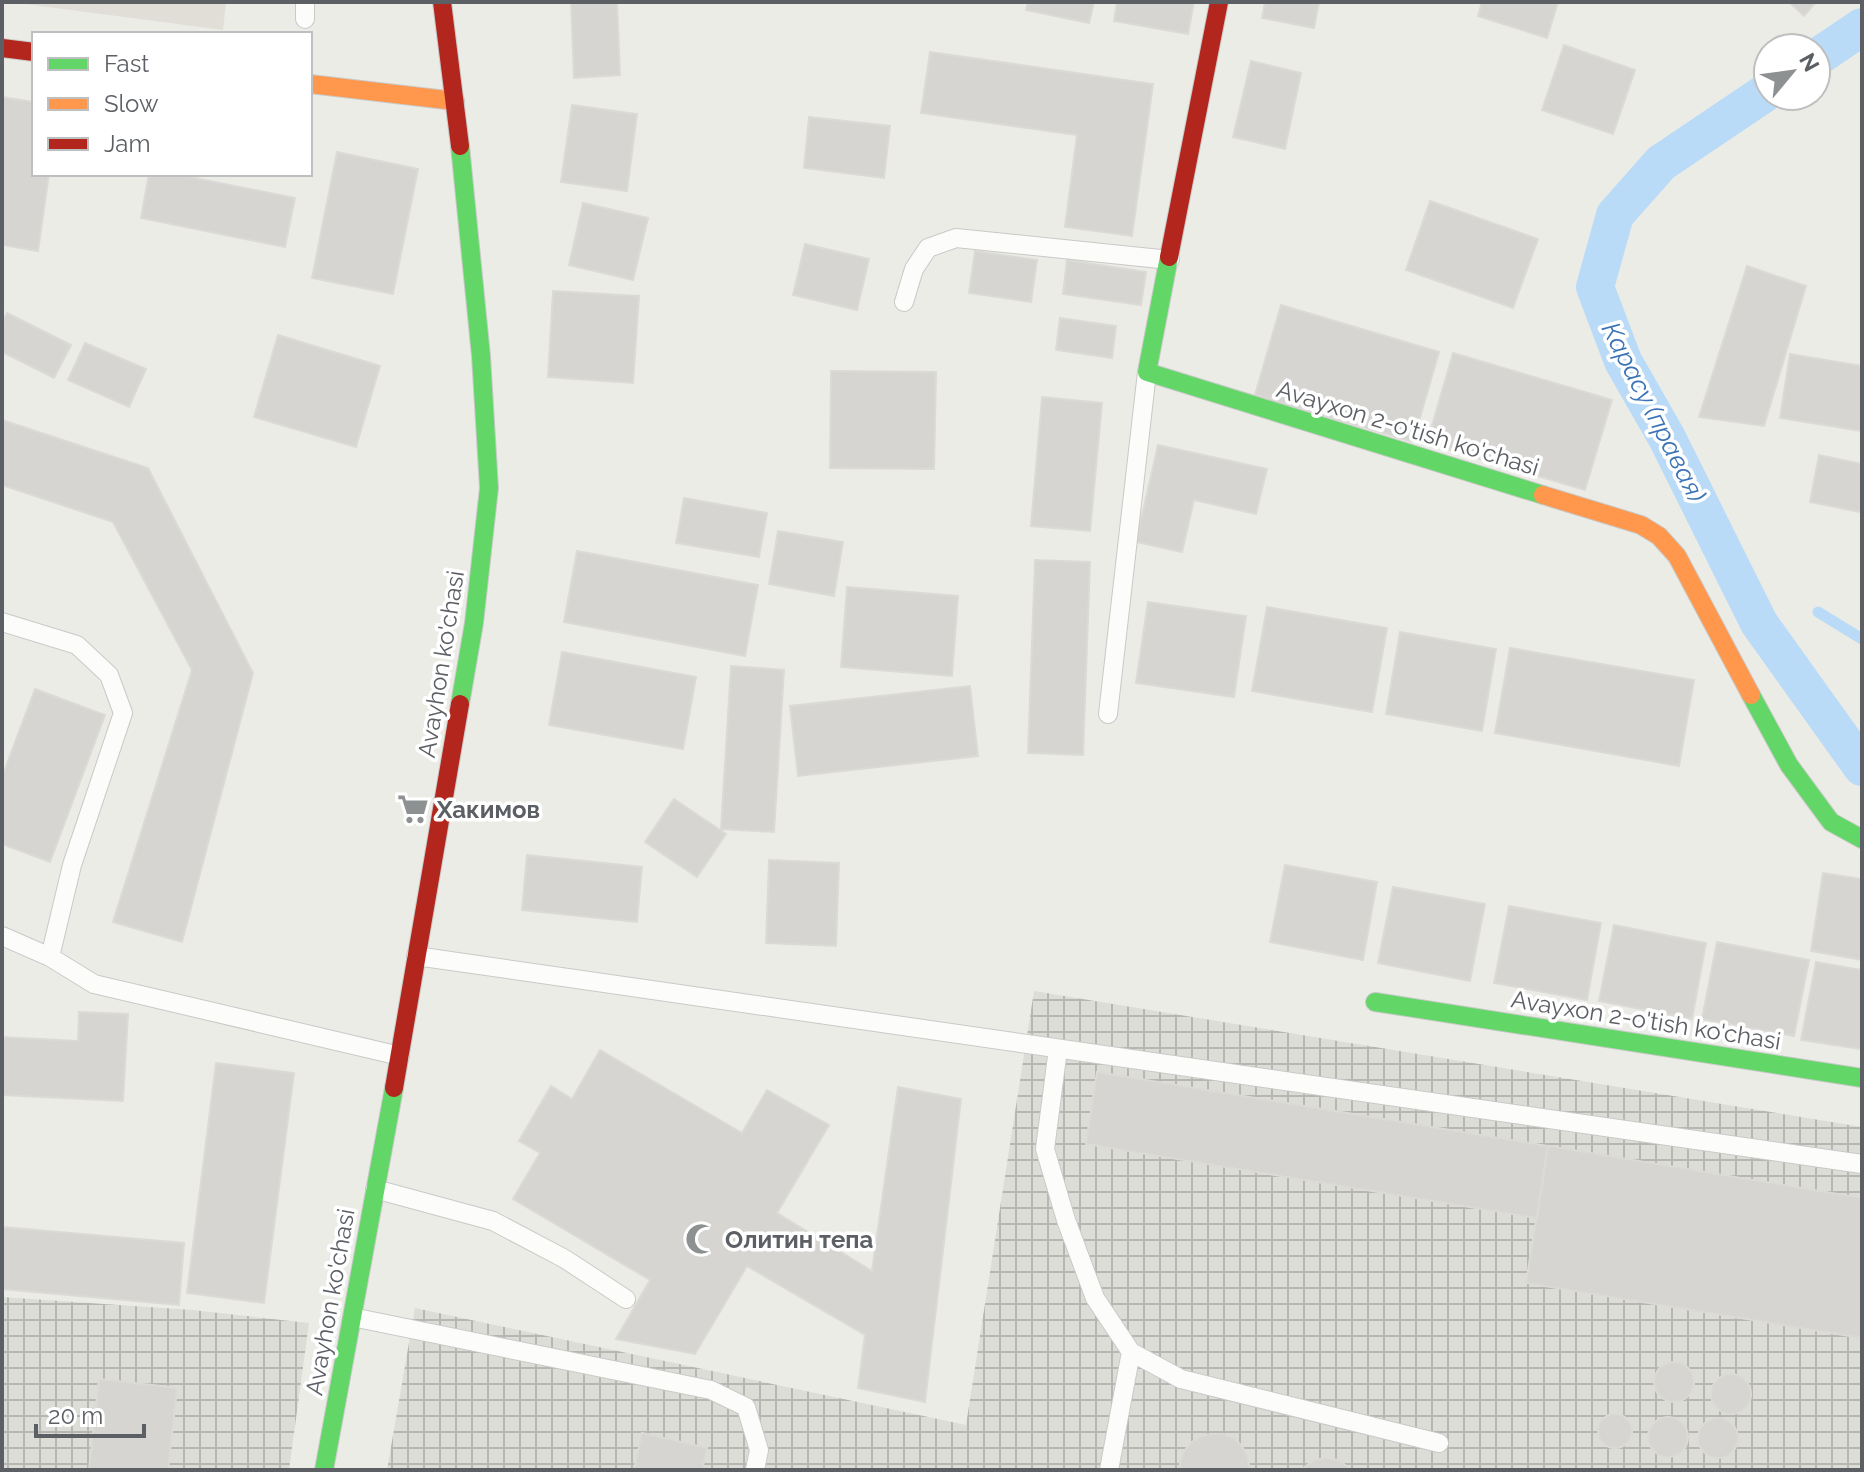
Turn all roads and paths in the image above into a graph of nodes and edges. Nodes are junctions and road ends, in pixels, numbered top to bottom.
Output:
1 (442, 2) edge
2 (1219, 2) edge
3 (2, 48) edge
4 (32, 52) edge
5 (312, 84) edge
6 (455, 101) junction
7 (1170, 260) junction
8 (904, 302) dead end
9 (1147, 372) junction
10 (2, 622) edge
11 (1108, 714) dead end
12 (1862, 839) edge
13 (2, 936) edge
14 (416, 956) junction
15 (50, 957) junction
16 (1375, 1002) dead end
17 (1058, 1049) junction
18 (400, 1056) junction
19 (1862, 1078) edge
20 (1862, 1164) edge
21 (375, 1189) junction
22 (626, 1299) dead end
23 (352, 1317) junction
24 (1131, 1352) junction
25 (1439, 1443) dead end
26 (324, 1470) edge
27 (755, 1470) edge
28 (1109, 1470) edge

1 - 6 street, Avayhon ko'chasi
2 - 7 street
3 - 4 street
5 - 6 street
6 - 14 street, Avayhon ko'chasi
7 - 8 lane
7 - 9 street
9 - 11 lane
9 - 12 street, Avayxon 2-o'tish ko'chasi
10 - 15 lane
13 - 15 lane
14 - 17 lane
14 - 18 street, Avayhon ko'chasi
15 - 18 lane
16 - 19 street, Avayxon 2-o'tish ko'chasi
17 - 20 lane
17 - 24 lane
18 - 21 street, Avayhon ko'chasi
21 - 22 lane
21 - 23 street, Avayhon ko'chasi
23 - 26 street, Avayhon ko'chasi
23 - 27 lane
24 - 25 lane
24 - 28 lane

